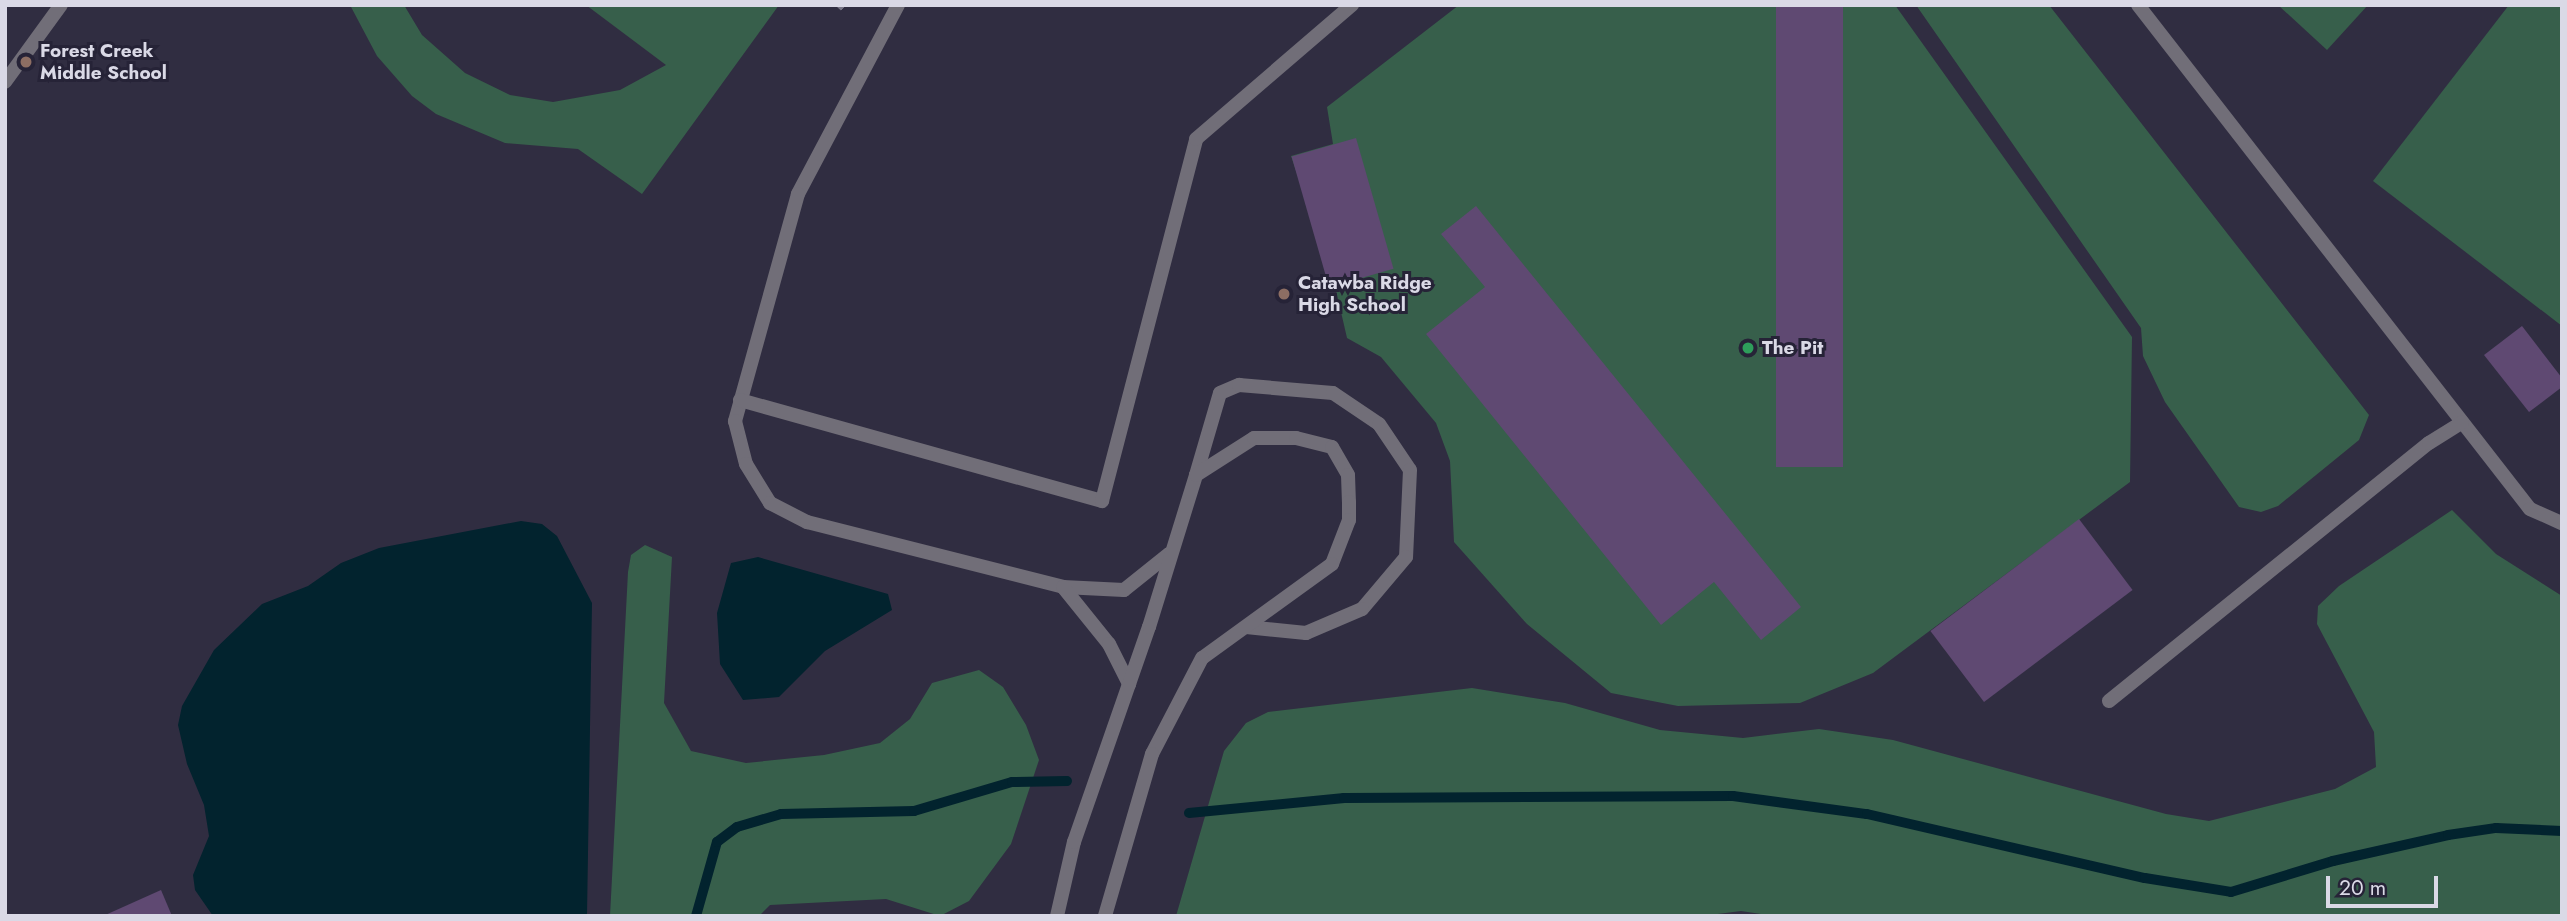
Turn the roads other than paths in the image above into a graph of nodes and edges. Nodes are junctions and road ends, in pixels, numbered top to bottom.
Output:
1 (61, 5) edge
2 (898, 5) edge
3 (1352, 5) edge
4 (2138, 5) edge
5 (5, 82) edge
6 (740, 400) junction
7 (2462, 422) junction
8 (1196, 475) junction
9 (2562, 523) edge
10 (1169, 554) junction
11 (1063, 587) junction
12 (1246, 627) junction
13 (1129, 684) junction
14 (2109, 701) dead end
15 (1057, 916) edge
16 (1105, 916) edge

1 - 5 street
2 - 6 street
3 - 6 street
4 - 7 street
6 - 11 street
7 - 9 street
7 - 14 street
8 - 10 street
8 - 12 street
8 - 12 street
10 - 11 street
10 - 13 street
11 - 13 street
12 - 16 street
13 - 15 street

